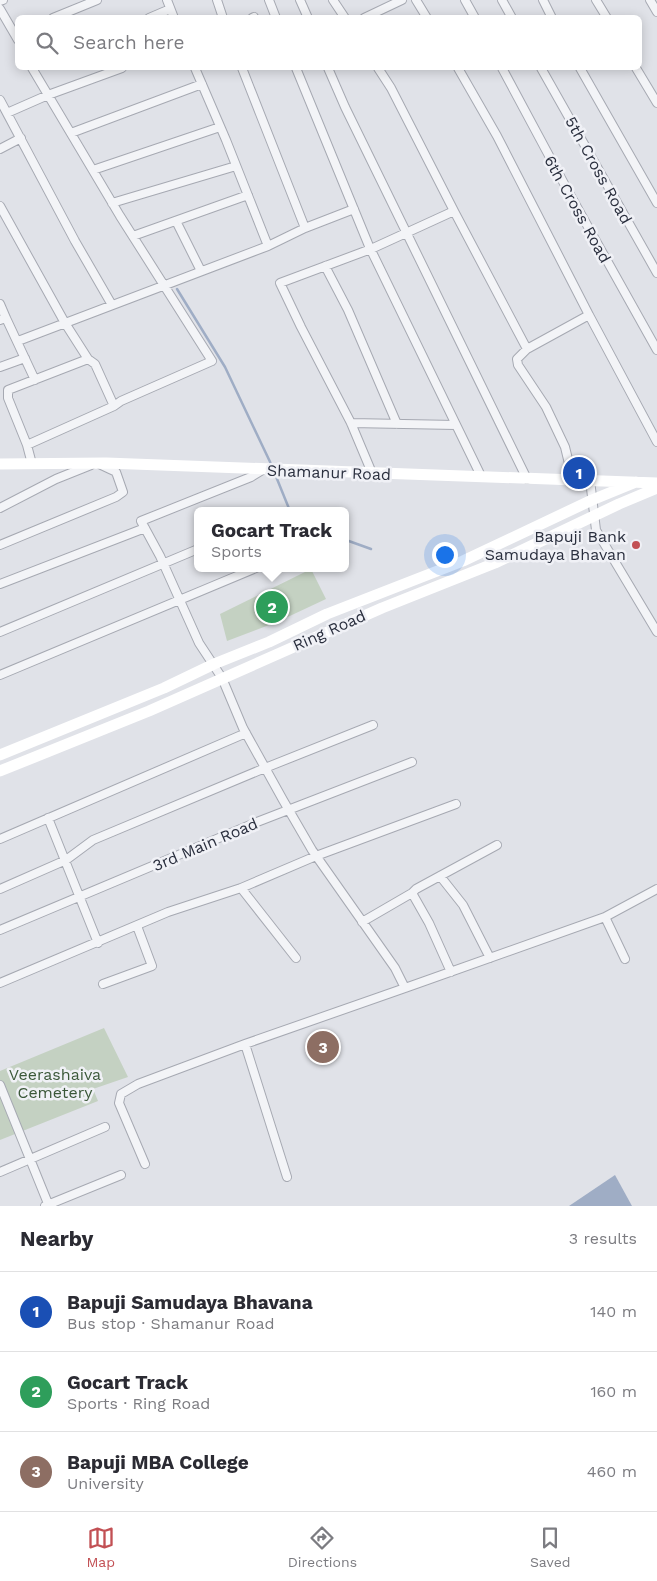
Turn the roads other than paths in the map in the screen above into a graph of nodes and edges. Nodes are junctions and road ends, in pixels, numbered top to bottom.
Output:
1 (98, 0) edge
2 (167, 0) edge
3 (217, 0) edge
4 (269, 0) edge
5 (300, 0) edge
6 (333, 0) edge
7 (402, 0) edge
8 (416, 0) edge
9 (466, 0) edge
10 (502, 0) edge
11 (543, 0) edge
12 (596, 0) edge
13 (650, 0) edge
14 (170, 8) junction
15 (0, 9) edge
16 (657, 12) edge
17 (60, 15) edge
18 (155, 15) edge
19 (173, 15) edge
20 (222, 15) edge
21 (275, 15) edge
22 (307, 15) edge
23 (343, 15) edge
24 (370, 15) edge
25 (426, 15) edge
26 (474, 15) edge
27 (510, 15) edge
28 (550, 15) edge
29 (605, 15) edge
30 (15, 33) edge
31 (33, 70) edge
32 (117, 70) edge
33 (195, 70) edge
34 (243, 70) edge
35 (297, 70) edge
36 (329, 70) edge
37 (379, 70) edge
38 (459, 70) edge
39 (503, 70) edge
40 (543, 70) edge
41 (581, 70) edge
42 (637, 70) edge
43 (202, 84) junction
44 (48, 95) junction
45 (0, 100) edge
46 (657, 103) edge
47 (7, 113) junction
48 (220, 127) junction
49 (71, 133) junction
50 (21, 138) junction
51 (0, 149) edge
52 (236, 166) junction
53 (93, 170) junction
54 (248, 195) junction
55 (112, 202) junction
56 (657, 204) edge
57 (0, 206) edge
58 (354, 209) junction
59 (454, 211) junction
60 (176, 221) junction
61 (305, 228) junction
62 (406, 233) junction
63 (133, 236) junction
64 (268, 246) junction
65 (371, 249) junction
66 (325, 266) junction
67 (202, 271) junction
68 (657, 273) edge
69 (164, 285) junction
70 (0, 304) edge
71 (112, 305) junction
72 (589, 315) junction
73 (3, 319) edge
74 (65, 323) junction
75 (18, 341) junction
76 (527, 349) junction
77 (657, 350) edge
78 (25, 358) junction
79 (88, 359) junction
80 (0, 367) edge
81 (35, 380) junction
82 (114, 406) junction
83 (351, 423) junction
84 (397, 424) junction
85 (456, 425) junction
86 (657, 442) edge
87 (27, 444) junction
88 (96, 463) junction
89 (0, 464) edge
90 (32, 464) junction
91 (270, 470) junction
92 (372, 473) junction
93 (481, 476) junction
94 (527, 479) junction
95 (573, 480) junction
96 (590, 480) junction
97 (636, 482) junction
98 (657, 487) edge
99 (618, 489) junction
100 (592, 500) junction
101 (0, 508) edge
102 (594, 516) junction
103 (145, 528) junction
104 (0, 545) edge
105 (194, 551) edge
106 (163, 564) junction
107 (246, 572) edge
108 (0, 584) edge
109 (180, 600) junction
110 (0, 632) edge
111 (657, 632) edge
112 (214, 664) junction
113 (0, 675) edge
114 (222, 678) junction
115 (373, 725) dead end
116 (246, 734) junction
117 (0, 755) edge
118 (412, 762) dead end
119 (265, 768) junction
120 (0, 771) edge
121 (456, 804) dead end
122 (288, 810) junction
123 (48, 818) junction
124 (0, 839) edge
125 (497, 845) dead end
126 (316, 856) junction
127 (66, 860) junction
128 (440, 876) junction
129 (241, 888) junction
130 (0, 889) edge
131 (657, 889) edge
132 (412, 893) junction
133 (79, 898) junction
134 (605, 917) junction
135 (362, 922) junction
136 (137, 926) junction
137 (0, 930) edge
138 (98, 943) junction
139 (296, 958) dead end
140 (490, 958) junction
141 (625, 959) dead end
142 (451, 972) junction
143 (0, 983) edge
144 (103, 984) dead end
145 (405, 988) junction
146 (245, 1044) junction
147 (0, 1085) edge
148 (105, 1127) dead end
149 (30, 1159) junction
150 (145, 1164) dead end
151 (0, 1172) edge
152 (121, 1175) dead end
153 (287, 1177) dead end
154 (48, 1206) edge

1 - 17 street
2 - 14 street
3 - 20 street
4 - 21 street
5 - 22 street
6 - 23 street
7 - 24 street
8 - 25 street
9 - 26 street
10 - 27 street
11 - 28 street
12 - 29 street
13 - 16 street
14 - 18 street
14 - 19 street
15 - 30 street
31 - 44 street
32 - 44 street
33 - 43 street
34 - 61 street
35 - 58 street
36 - 62 street
37 - 59 street
38 - 72 street
39 - 77 street, 6th Cross Road
40 - 68 street, 5th Cross Road
41 - 56 street
42 - 46 street
43 - 48 street
43 - 49 street
44 - 47 street
44 - 49 street
45 - 47 street
47 - 50 street
48 - 52 street
48 - 53 street
49 - 53 street
50 - 51 street
50 - 71 street
52 - 54 street
52 - 55 street
53 - 55 street
54 - 60 street
54 - 64 street
55 - 63 street
57 - 74 street
58 - 61 street
58 - 65 street
59 - 62 street
59 - 76 street
60 - 63 street
60 - 67 street
61 - 64 street
62 - 65 street
62 - 94 street
63 - 69 street
64 - 67 street
65 - 66 street
65 - 85 street
66 - 83 street
66 - 84 street
67 - 69 street
69 - 71 street
69 - 82 street
70 - 73 street
71 - 74 street
72 - 76 street
72 - 86 street
73 - 75 street
74 - 75 street
74 - 79 street
75 - 78 street
76 - 95 street
78 - 80 street
78 - 81 street
79 - 81 street
79 - 82 street
81 - 87 street
82 - 87 street
83 - 84 street
83 - 92 street
84 - 85 street
85 - 93 street
87 - 90 street
88 - 90 main road, Shamanur Road
88 - 91 main road, Shamanur Road
88 - 101 street
88 - 104 street
89 - 90 main road, Shamanur Road
91 - 92 main road, Shamanur Road
91 - 103 street
92 - 93 main road, Shamanur Road
93 - 94 main road, Shamanur Road
94 - 95 main road, Shamanur Road
95 - 96 main road, Shamanur Road
96 - 97 main road, Shamanur Road
96 - 100 street
97 - 98 main road, Shamanur Road
97 - 99 main road, Ring Road
98 - 99 main road
98 - 102 main road, Ring Road
99 - 100 main road, Ring Road
100 - 102 street
100 - 112 main road, Ring Road
102 - 111 street
102 - 114 main road, Ring Road
103 - 106 street
103 - 108 street
105 - 106 street
106 - 109 street
106 - 110 street
107 - 109 street
109 - 112 street
109 - 113 street
112 - 114 street
112 - 117 main road, Ring Road
114 - 116 street
114 - 120 main road, Ring Road
115 - 119 street
116 - 119 street
116 - 123 street
118 - 122 street, 3rd Main Road
119 - 122 street
119 - 127 street
121 - 126 street
122 - 126 street
122 - 133 street, 3rd Main Road
123 - 124 street
123 - 127 street
125 - 128 street
126 - 129 street
126 - 135 street
127 - 130 street
127 - 133 street
128 - 132 street
128 - 140 street
129 - 136 street
129 - 139 street
131 - 134 street
132 - 135 street
132 - 142 street
133 - 137 street, 3rd Main Road
133 - 138 street
134 - 140 street
134 - 141 street
135 - 145 street
136 - 138 street
136 - 144 street
138 - 143 street
140 - 142 street
142 - 145 street
145 - 146 street
146 - 150 street
146 - 153 street
147 - 149 street
148 - 149 street
149 - 151 street
149 - 154 street
152 - 154 street

